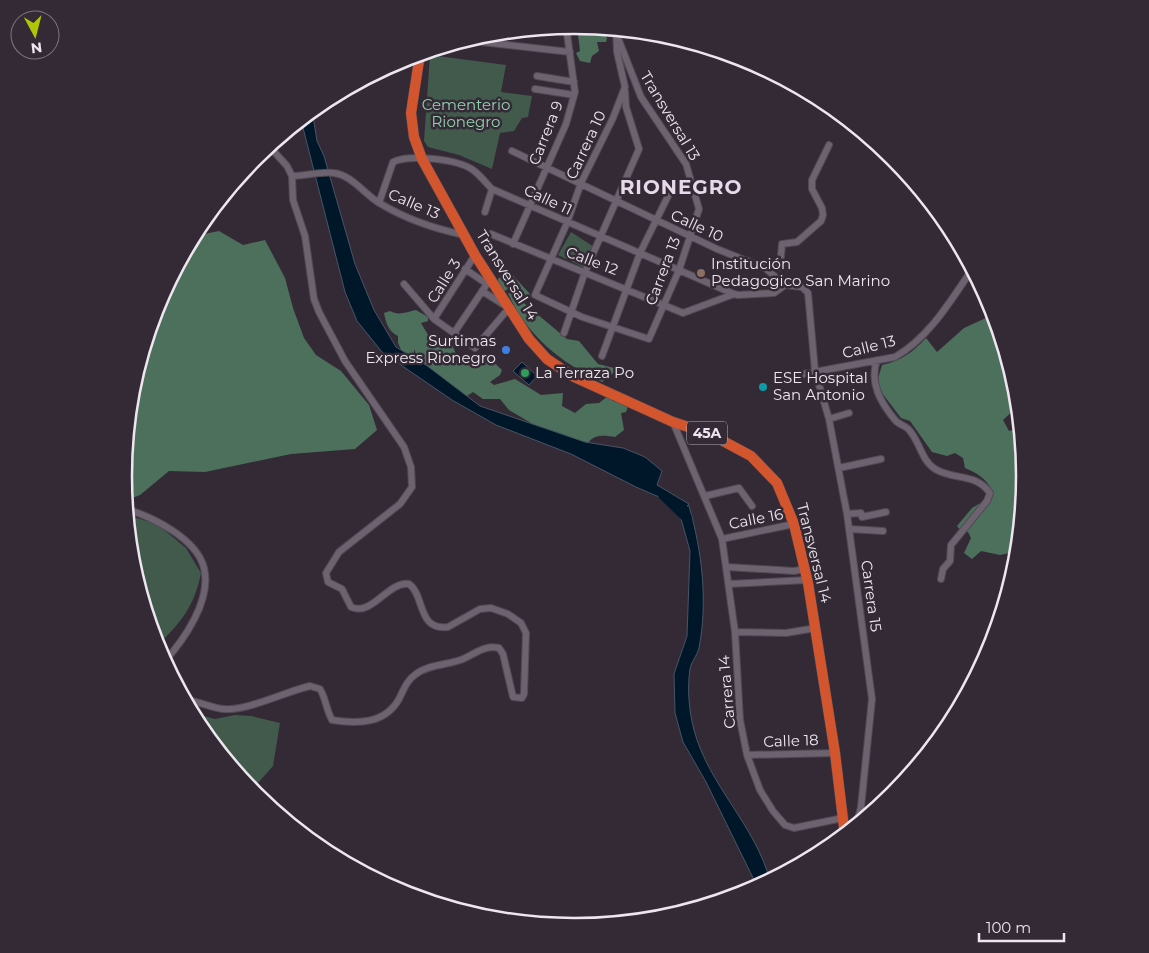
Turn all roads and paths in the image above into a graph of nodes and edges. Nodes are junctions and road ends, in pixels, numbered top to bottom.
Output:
1 (567, 34) edge
2 (616, 36) edge
3 (618, 37) edge
4 (486, 42) edge
5 (570, 52) junction
6 (419, 62) edge
7 (538, 76) dead end
8 (574, 82) junction
9 (625, 87) junction
10 (535, 90) dead end
11 (574, 95) junction
12 (829, 145) dead end
13 (512, 151) dead end
14 (274, 152) edge
15 (422, 159) junction
16 (546, 168) junction
17 (292, 176) junction
18 (675, 182) dead end
19 (581, 183) junction
20 (492, 189) junction
21 (616, 202) junction
22 (379, 203) junction
23 (530, 205) junction
24 (484, 212) dead end
25 (698, 212) joint
26 (656, 220) junction
27 (567, 223) junction
28 (491, 234) dead end
29 (464, 235) junction
30 (690, 235) junction
31 (600, 236) junction
32 (513, 244) junction
33 (640, 253) junction
34 (474, 255) junction
35 (552, 259) junction
36 (765, 268) junction
37 (466, 270) junction
38 (678, 270) junction
39 (585, 272) junction
40 (968, 274) edge
41 (404, 284) dead end
42 (785, 286) junction
43 (627, 288) junction
44 (482, 291) junction
45 (734, 294) junction
46 (664, 306) junction
47 (509, 308) junction
48 (572, 312) junction
49 (434, 319) junction
50 (613, 327) junction
51 (454, 333) junction
52 (564, 333) dead end
53 (602, 356) dead end
54 (877, 360) junction
55 (816, 371) junction
56 (792, 376) dead end
57 (849, 413) dead end
58 (828, 419) junction
59 (673, 422) junction
60 (881, 459) dead end
61 (839, 468) junction
62 (705, 496) junction
63 (752, 506) dead end
64 (886, 512) dead end
65 (134, 513) edge
66 (847, 514) junction
67 (794, 524) junction
68 (849, 529) junction
69 (883, 531) dead end
70 (722, 539) junction
71 (727, 567) junction
72 (804, 569) junction
73 (807, 580) junction
74 (942, 580) dead end
75 (729, 584) junction
76 (816, 628) junction
77 (736, 632) junction
78 (169, 655) edge
79 (193, 701) edge
80 (835, 753) junction
81 (748, 755) junction
82 (859, 815) edge
83 (843, 818) junction
84 (844, 828) edge

1 - 5 street, Carrera 9
2 - 9 street
3 - 25 street, Transversal 13
4 - 5 street
5 - 8 street, Carrera 9
6 - 15 highway, Transversal 14 / 45A
7 - 8 street
8 - 11 street, Carrera 9
9 - 19 street, Carrera 10
9 - 21 street
10 - 11 street
11 - 16 street, Carrera 9
12 - 36 street
13 - 16 street, Calle 10
14 - 17 street
15 - 20 street, Calle 11
15 - 22 street, Calle 11
15 - 29 highway, Transversal 14 / 45A
16 - 19 street, Calle 10
16 - 23 street, Carrera 9
17 - 22 street, Calle 13
17 - 79 street
18 - 26 street
19 - 21 street, Calle 10
19 - 27 street, Carrera 10
20 - 23 street, Calle 11
20 - 24 street
21 - 26 street, Calle 10
21 - 31 street
22 - 29 street, Calle 13
23 - 27 street, Calle 11
23 - 32 street, Carrera 9
25 - 30 street, Carrera 13
26 - 30 street, Calle 10
26 - 33 street
27 - 31 street, Calle 11
27 - 35 street, Carrera 10
28 - 32 street, Calle 12
29 - 34 highway, Transversal 14 / 45A
30 - 36 street, Calle 10
30 - 38 street, Carrera 13
31 - 33 street, Calle 11
31 - 39 street
32 - 35 street, Calle 12
33 - 38 street, Calle 11
33 - 43 street
34 - 37 street, Calle 3
34 - 47 highway, Transversal 14 / 45A
35 - 39 street, Calle 12
35 - 48 street, Carrera 10
36 - 42 street, Calle 10
37 - 44 street
37 - 49 street, Calle 3
38 - 45 street, Calle 11
38 - 46 street, Carrera 13
39 - 43 street, Calle 12
39 - 48 street
40 - 54 street, Calle 13
41 - 49 street
42 - 45 street
42 - 55 street, Carrera 15
43 - 46 street, Calle 12
43 - 50 street
44 - 47 street
44 - 51 street
45 - 46 street, Calle 12
46 - 50 street, Carrera 13
47 - 51 street
47 - 59 highway, Transversal 14 / 45A
48 - 50 street
48 - 52 street
49 - 51 street
50 - 53 street
54 - 55 street, Calle 13
54 - 74 street
55 - 56 street, Calle 13
55 - 58 street, Carrera 15
57 - 58 street
58 - 61 street, Carrera 15
59 - 62 street, Carrera 14
59 - 67 highway, Transversal 14 / 45A
60 - 61 street
61 - 66 street, Carrera 15
62 - 63 street
62 - 70 street, Carrera 14
64 - 66 street
65 - 78 street
66 - 68 street, Carrera 15
67 - 70 street, Calle 16
67 - 72 highway, Transversal 14 / 45A
68 - 69 street
68 - 82 street, Carrera 15
70 - 71 street, Carrera 14
71 - 72 street
71 - 75 street, Carrera 14
72 - 73 highway, Transversal 14 / 45A
73 - 75 street
73 - 76 highway, Transversal 14 / 45A
75 - 77 street, Carrera 14
76 - 77 street
76 - 80 highway, Transversal 14 / 45A
77 - 81 street, Carrera 14
80 - 81 street, Calle 18
80 - 83 highway, Transversal 14 / 45A
81 - 83 street, Carrera 14
83 - 84 highway, Transversal 14 / 45A

